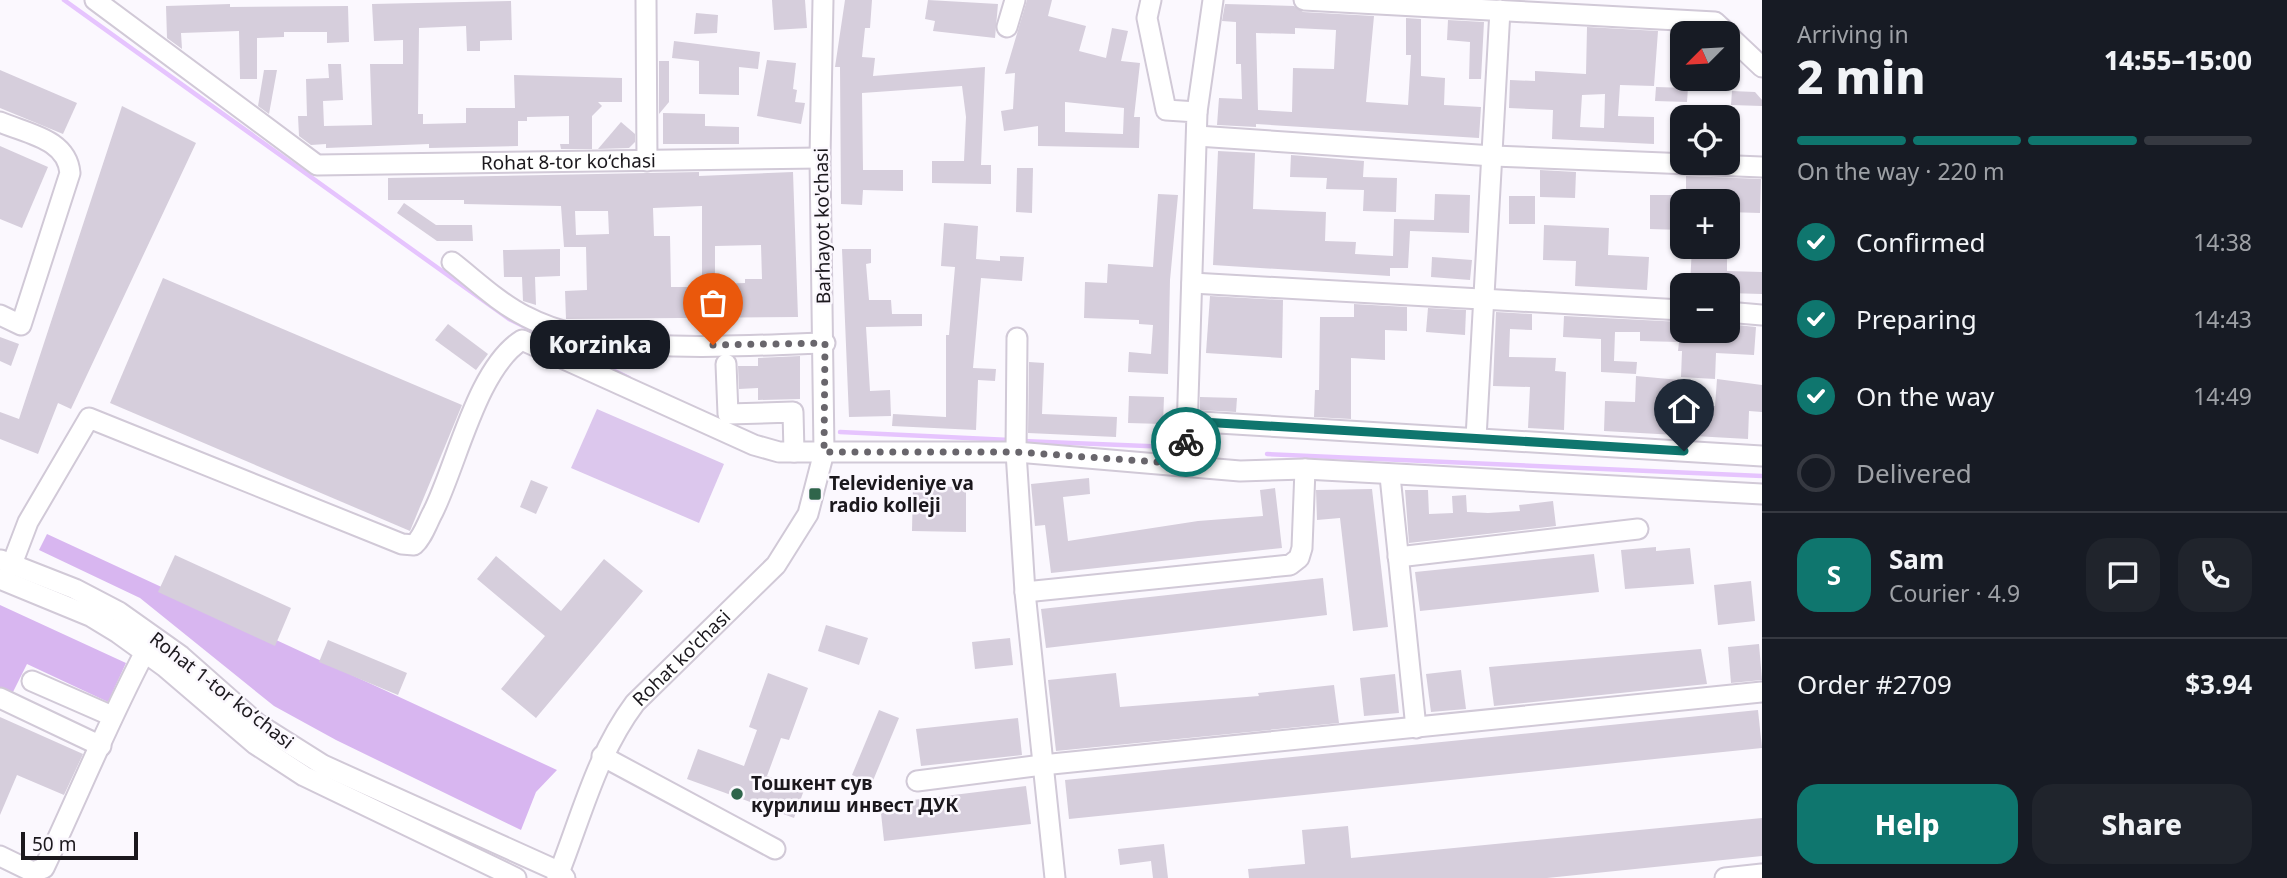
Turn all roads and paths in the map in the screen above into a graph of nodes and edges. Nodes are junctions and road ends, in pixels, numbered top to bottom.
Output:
1 (95, 0) edge
2 (646, 0) edge
3 (823, 0) edge
4 (1015, 0) edge
5 (1151, 0) edge
6 (1213, 0) edge
7 (1304, 0) edge
8 (1500, 10) junction
9 (1697, 21) edge
10 (1007, 27) dead end
11 (1740, 46) edge
12 (1762, 67) edge
13 (1197, 112) junction
14 (0, 122) edge
15 (1197, 136) junction
16 (1493, 156) junction
17 (820, 158) junction
18 (647, 161) junction
19 (1762, 167) edge
20 (452, 262) dead end
21 (1192, 283) junction
22 (1485, 297) junction
23 (1670, 309) edge
24 (1740, 313) edge
25 (1762, 314) edge
26 (0, 316) edge
27 (1017, 338) dead end
28 (825, 343) junction
29 (726, 364) dead end
30 (1185, 421) junction
31 (1476, 438) junction
32 (794, 452) junction
33 (824, 452) junction
34 (1016, 452) junction
35 (1762, 456) edge
36 (1186, 464) junction
37 (1305, 469) junction
38 (1390, 475) junction
39 (1762, 494) edge
40 (1638, 530) dead end
41 (0, 545) edge
42 (1398, 556) junction
43 (4, 567) edge
44 (1025, 592) junction
45 (145, 652) junction
46 (33, 681) dead end
47 (1762, 692) edge
48 (0, 698) edge
49 (112, 716) junction
50 (1416, 728) junction
51 (101, 746) junction
52 (602, 757) junction
53 (1042, 765) junction
54 (917, 781) dead end
55 (775, 849) dead end
56 (0, 856) edge
57 (1762, 874) edge
58 (561, 876) edge
59 (516, 878) edge
60 (1055, 878) edge
61 (1725, 878) edge

1 - 18 street, Rohat 8-tor ko‘chasi
2 - 18 street
3 - 17 street, Barhayot ko'chasi
4 - 10 street
5 - 13 street
6 - 13 street
7 - 8 street
8 - 9 street
8 - 16 street
11 - 12 street
13 - 15 street
14 - 26 street
15 - 16 street
15 - 21 street
16 - 19 street
16 - 22 street
17 - 18 street, Rohat 8-tor ko‘chasi
17 - 28 street, Barhayot ko'chasi
20 - 28 street
21 - 22 street
21 - 30 street
22 - 23 street
22 - 31 street
24 - 25 street
27 - 34 street
28 - 33 street, Barhayot ko'chasi
29 - 32 street
30 - 31 street
30 - 36 street
31 - 35 street
32 - 33 street
32 - 43 street
33 - 34 street
33 - 52 street, Rohat ko'chasi
34 - 36 street
34 - 44 street
36 - 37 street
37 - 38 street
37 - 44 street
38 - 39 street
38 - 42 street
40 - 42 street
41 - 43 street
42 - 50 street
43 - 45 street, Rohat 1-tor koʻchasi
43 - 58 street, Rohat 1-tor koʻchasi
44 - 53 street
45 - 49 street
45 - 59 street, Rohat 1-tor koʻchasi
46 - 49 street
47 - 50 street
48 - 51 street
49 - 51 street
50 - 53 street
51 - 56 street
52 - 55 street
52 - 58 street, Rohat ko'chasi
53 - 54 street
53 - 60 street
57 - 61 street

